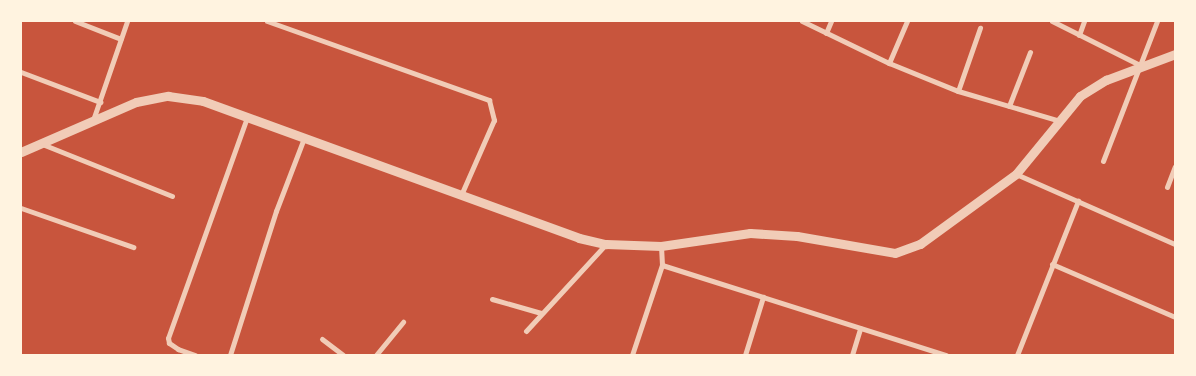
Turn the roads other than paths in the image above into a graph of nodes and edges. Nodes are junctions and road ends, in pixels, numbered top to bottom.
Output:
1 (74, 21) edge
2 (127, 21) edge
3 (267, 21) edge
4 (802, 21) edge
5 (831, 21) edge
6 (907, 21) edge
7 (1052, 21) edge
8 (1084, 21) edge
9 (1157, 21) edge
10 (980, 28) dead end
11 (826, 32) junction
12 (1079, 35) junction
13 (121, 38) junction
14 (1030, 52) dead end
15 (1175, 54) edge
16 (889, 63) junction
17 (1142, 66) junction
18 (21, 72) edge
19 (958, 91) junction
20 (100, 102) junction
21 (1009, 106) junction
22 (247, 117) junction
23 (93, 120) junction
24 (1060, 121) junction
25 (304, 138) junction
26 (41, 143) junction
27 (21, 152) edge
28 (1103, 161) dead end
29 (1175, 166) edge
30 (1016, 174) junction
31 (1167, 186) dead end
32 (461, 195) junction
33 (172, 196) dead end
34 (1078, 202) junction
35 (21, 208) edge
36 (606, 244) junction
37 (1175, 244) edge
38 (661, 246) junction
39 (133, 247) dead end
40 (1052, 264) junction
41 (662, 265) junction
42 (763, 297) junction
43 (492, 299) dead end
44 (542, 313) junction
45 (1175, 317) edge
46 (403, 322) dead end
47 (860, 328) junction
48 (526, 330) dead end
49 (322, 339) dead end
50 (186, 353) edge
51 (194, 355) edge
52 (230, 355) edge
53 (343, 355) edge
54 (376, 355) edge
55 (632, 355) edge
56 (746, 355) edge
57 (852, 355) edge
58 (946, 355) edge
59 (1017, 355) edge

1 - 13 street
2 - 13 street
3 - 32 street
4 - 11 street
5 - 11 street
6 - 16 street
7 - 12 street
8 - 12 street
9 - 17 street
10 - 19 street
11 - 16 street
12 - 17 street
13 - 20 street
14 - 21 street
15 - 17 street
16 - 19 street
17 - 24 street
17 - 28 street
18 - 20 street
19 - 21 street
20 - 23 street
21 - 24 street
22 - 23 street
22 - 25 street
22 - 50 street
23 - 26 street
24 - 30 street
25 - 32 street
25 - 52 street
26 - 27 street
26 - 33 street
29 - 31 street
30 - 34 street
30 - 38 street
32 - 36 street
34 - 37 street
34 - 40 street
35 - 39 street
36 - 38 street
36 - 44 street
38 - 41 street
40 - 45 street
40 - 59 street
41 - 42 street
41 - 55 street
42 - 47 street
42 - 56 street
43 - 44 street
44 - 48 street
46 - 54 street
47 - 57 street
47 - 58 street
49 - 53 street
50 - 51 street

